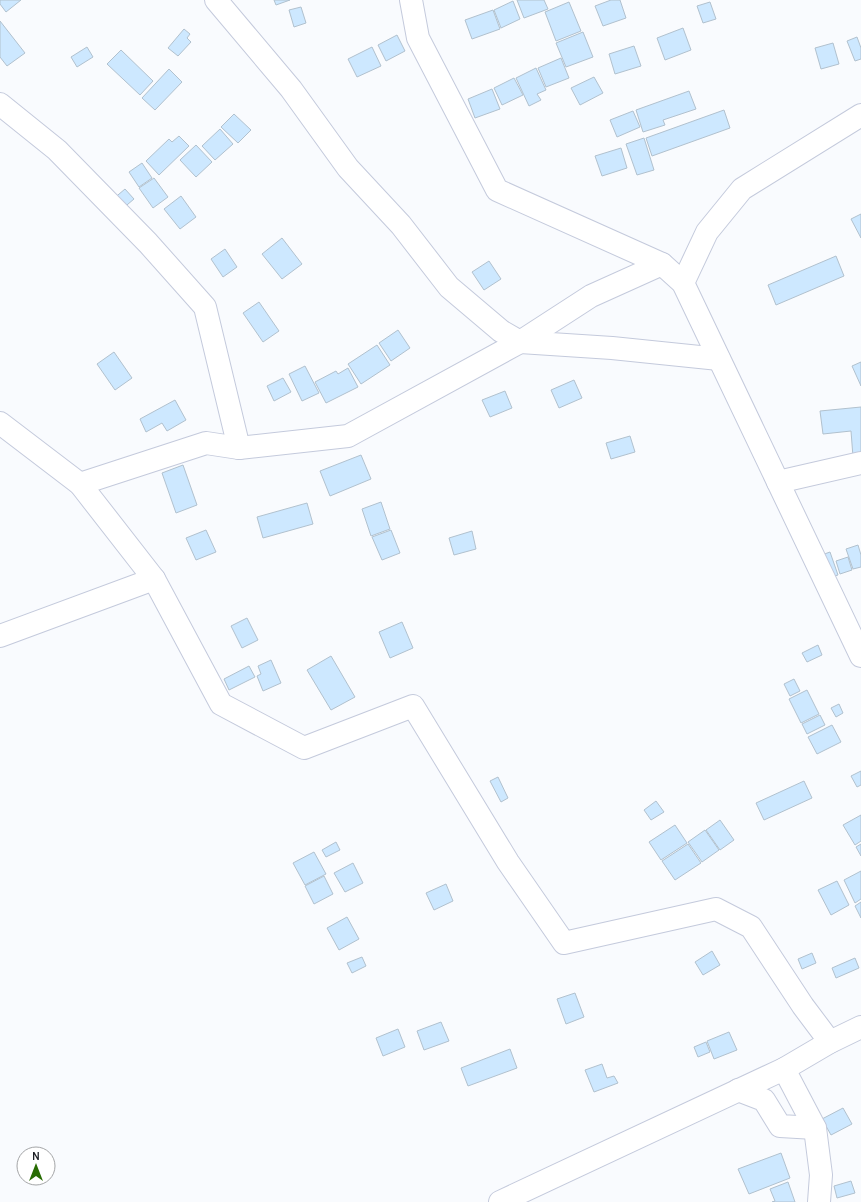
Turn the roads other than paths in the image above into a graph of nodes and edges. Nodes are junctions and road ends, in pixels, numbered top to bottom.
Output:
1 (216, 0) edge
2 (411, 0) edge
3 (0, 104) edge
4 (861, 115) edge
5 (662, 264) junction
6 (683, 283) junction
7 (520, 342) junction
8 (719, 359) junction
9 (0, 423) edge
10 (239, 448) junction
11 (861, 463) edge
12 (778, 482) junction
13 (80, 484) junction
14 (154, 579) junction
15 (854, 627) edge
16 (0, 636) edge
17 (861, 656) edge
18 (861, 1027) edge
19 (830, 1042) junction
20 (784, 1069) junction
21 (738, 1090) junction
22 (815, 1128) junction
23 (500, 1202) edge
24 (819, 1202) edge

1 - 7 street
2 - 5 street
3 - 10 street
4 - 6 street
5 - 6 street
5 - 7 street
6 - 8 street
7 - 8 street
7 - 10 street
8 - 12 street
9 - 13 street
10 - 13 street
11 - 12 street
12 - 15 street
13 - 14 street
14 - 16 street
14 - 19 street
15 - 17 street
18 - 19 street
19 - 20 street
20 - 21 street
20 - 22 street
21 - 22 street
21 - 23 street
22 - 24 street

